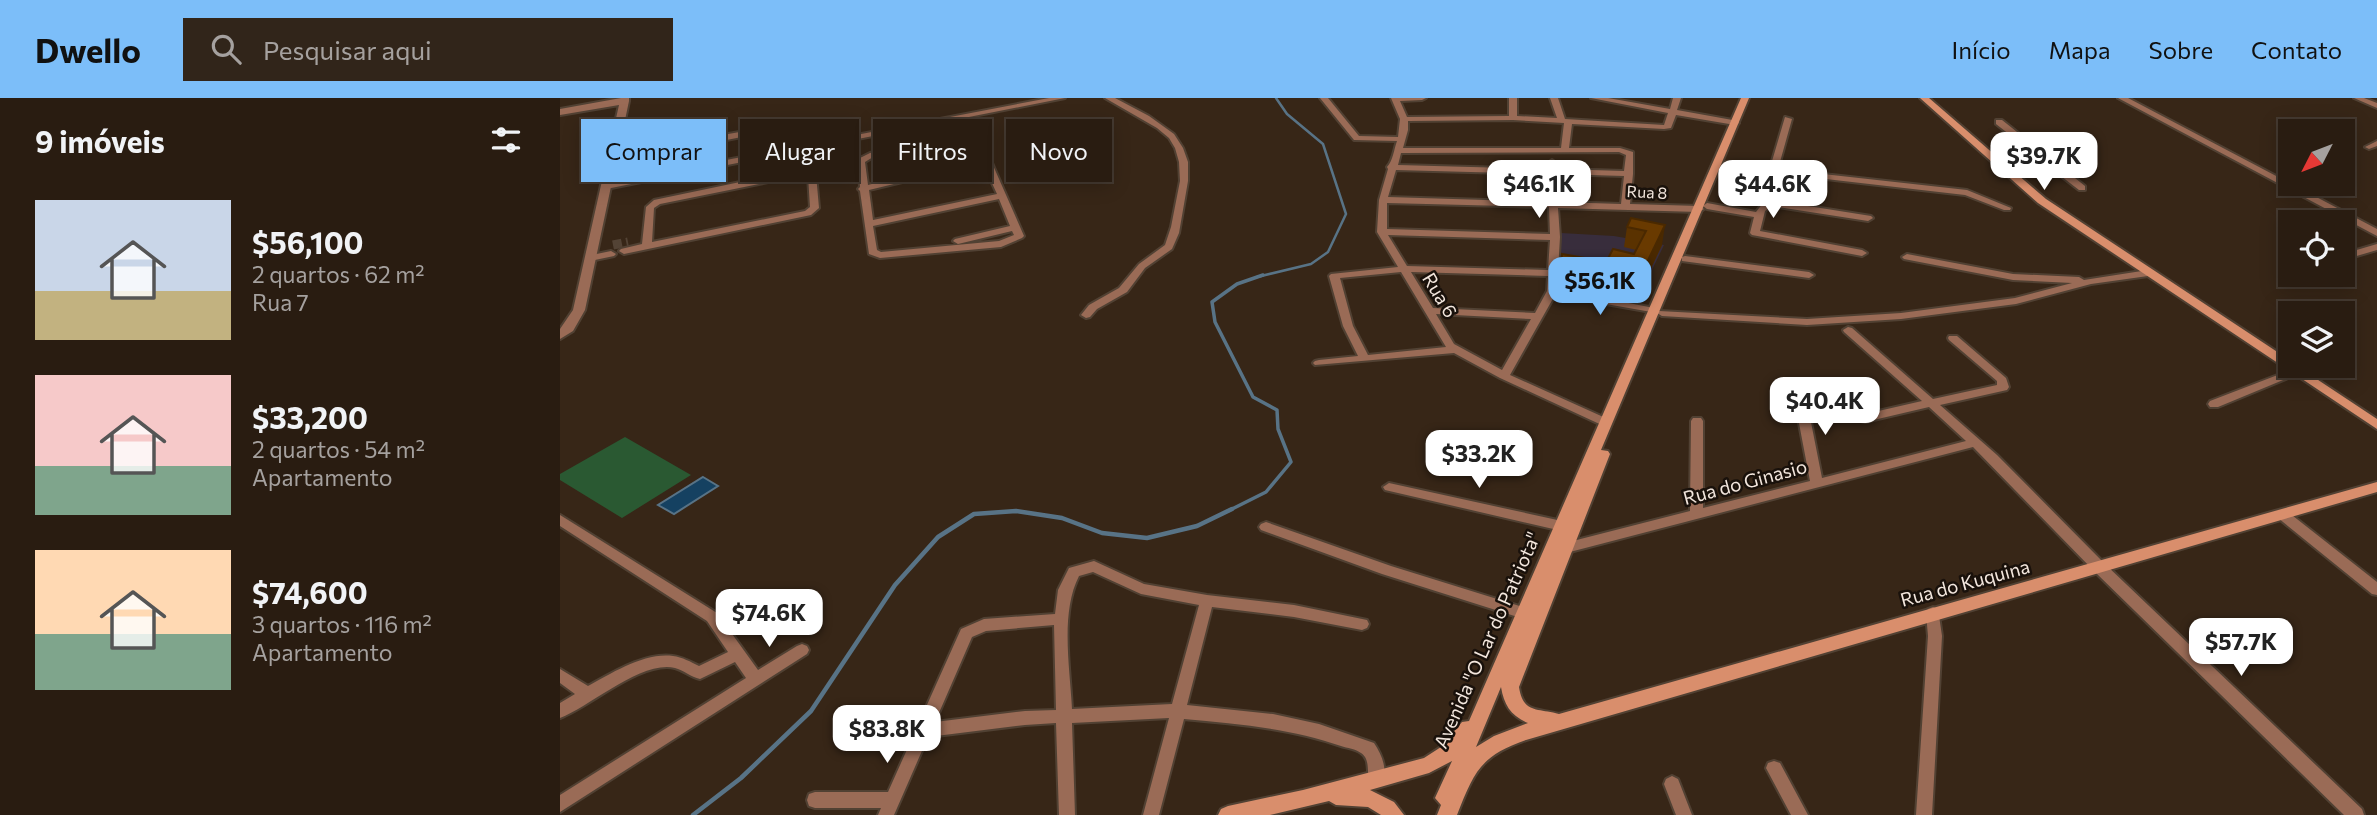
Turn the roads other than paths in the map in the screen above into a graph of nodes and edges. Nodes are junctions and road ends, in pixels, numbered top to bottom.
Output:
1 (1061, 98) edge
2 (1109, 98) edge
3 (1324, 98) edge
4 (1422, 98) edge
5 (1513, 98) edge
6 (1554, 98) edge
7 (1595, 98) edge
8 (1676, 98) edge
9 (1745, 98) edge
10 (1752, 98) edge
11 (1924, 98) edge
12 (2122, 98) edge
13 (2358, 98) edge
14 (1395, 99) edge
15 (1606, 99) edge
16 (625, 100) edge
17 (2377, 106) edge
18 (560, 112) edge
19 (1671, 112) junction
20 (1513, 118) junction
21 (621, 119) edge
22 (954, 119) edge
23 (1405, 119) junction
24 (1788, 120) dead end
25 (1565, 121) junction
26 (1735, 122) junction
27 (1999, 122) dead end
28 (873, 135) edge
29 (1400, 139) junction
30 (1565, 148) junction
31 (1396, 151) junction
32 (1554, 153) junction
33 (873, 156) edge
34 (612, 158) joint
35 (1725, 165) junction
36 (1391, 167) junction
37 (1550, 170) junction
38 (1773, 171) junction
39 (2062, 173) junction
40 (1629, 174) junction
41 (2013, 174) junction
42 (992, 177) edge
43 (607, 182) edge
44 (890, 182) edge
45 (606, 186) junction
46 (2082, 188) dead end
47 (862, 189) junction
48 (1001, 196) junction
49 (1383, 200) junction
50 (1554, 204) junction
51 (1625, 205) junction
52 (1703, 207) junction
53 (2007, 208) dead end
54 (1759, 215) junction
55 (1868, 218) dead end
56 (868, 224) junction
57 (2375, 230) edge
58 (1382, 232) junction
59 (1555, 237) junction
60 (647, 242) junction
61 (626, 246) tunnel mouth
62 (2377, 247) edge
63 (612, 250) tunnel mouth
64 (1861, 253) dead end
65 (2355, 253) edge
66 (591, 254) junction
67 (1907, 257) dead end
68 (1685, 259) junction
69 (1404, 269) junction
70 (1553, 273) junction
71 (2148, 273) junction
72 (1810, 275) dead end
73 (2013, 277) junction
74 (2090, 281) junction
75 (1552, 291) junction
76 (2034, 297) junction
77 (1429, 311) junction
78 (1658, 312) junction
79 (1086, 315) dead end
80 (1538, 316) junction
81 (1848, 330) dead end
82 (560, 335) edge
83 (1953, 338) dead end
84 (1453, 350) junction
85 (1364, 357) junction
86 (2278, 360) edge
87 (1319, 363) dead end
88 (1503, 376) junction
89 (2278, 378) edge
90 (2306, 378) edge
91 (1800, 397) dead end
92 (2214, 404) dead end
93 (1930, 405) junction
94 (1865, 418) dead end
95 (1697, 421) dead end
96 (1606, 422) junction
97 (2377, 425) edge
98 (1974, 443) junction
99 (1817, 483) junction
100 (1389, 487) dead end
101 (2377, 487) edge
102 (1696, 514) junction
103 (2283, 515) junction
104 (560, 520) edge
105 (1562, 526) junction
106 (1266, 527) dead end
107 (1566, 548) junction
108 (2100, 568) junction
109 (2377, 590) edge
110 (1207, 601) junction
111 (1524, 613) junction
112 (1933, 613) junction
113 (1060, 619) junction
114 (1362, 624) dead end
115 (802, 650) dead end
116 (738, 654) junction
117 (560, 675) edge
118 (755, 679) junction
119 (588, 694) junction
120 (560, 711) edge
121 (1177, 712) junction
122 (1478, 716) junction
123 (1063, 717) junction
124 (1563, 720) junction
125 (922, 731) junction
126 (1774, 768) dead end
127 (1376, 778) junction
128 (1672, 784) dead end
129 (1303, 799) junction
130 (816, 800) dead end
131 (560, 804) edge
132 (890, 807) edge
133 (1068, 815) edge
134 (1152, 815) edge
135 (1228, 815) edge
136 (1394, 815) edge
137 (1439, 815) edge
138 (1447, 815) edge
139 (1684, 815) edge
140 (1800, 815) edge
141 (1924, 815) edge
142 (2356, 815) edge

1 - 22 street
2 - 79 street
3 - 29 street
4 - 14 street
5 - 20 street
6 - 25 street
7 - 15 street
8 - 19 street
9 - 26 main road, Avenida "O Lar do Patriota"
10 - 35 main road, Avenida "O Lar do Patriota"
11 - 41 main road
12 - 57 street
13 - 17 street
14 - 23 street
15 - 19 street
16 - 18 street
16 - 21 street
19 - 25 street
19 - 26 street
20 - 23 street
20 - 25 street
23 - 29 street
24 - 38 street
25 - 30 street
26 - 52 main road, Avenida "O Lar do Patriota"
27 - 39 street
28 - 45 street
29 - 31 street
30 - 32 street
30 - 40 street
31 - 32 street
31 - 36 street
32 - 37 street
33 - 47 street
34 - 34 street
35 - 38 street
35 - 52 main road, Avenida "O Lar do Patriota"
36 - 37 street
36 - 49 street
37 - 40 street
37 - 50 street
38 - 53 street
39 - 41 street
39 - 46 street
40 - 51 street
41 - 71 main road
42 - 48 street
43 - 45 street
44 - 47 street
45 - 66 street
47 - 56 street
48 - 56 street
48 - 56 street
49 - 50 street, Rua 8
49 - 58 street
50 - 51 street, Rua 8
50 - 59 street
51 - 52 street, Rua 8
52 - 54 street, Rua 8
52 - 68 main road, Avenida "O Lar do Patriota"
52 - 78 main road, Avenida "O Lar do Patriota"
54 - 55 street
54 - 64 street
58 - 59 street
58 - 69 street, Rua 6
59 - 70 street
60 - 60 street
60 - 61 street
62 - 65 street
63 - 66 street
66 - 82 street
67 - 73 street
68 - 72 street
68 - 78 main road, Avenida "O Lar do Patriota"
69 - 70 street
69 - 77 street, Rua 6
69 - 85 street
70 - 75 street
71 - 74 street
71 - 86 main road
73 - 74 street
73 - 76 street
74 - 76 street
75 - 78 street
75 - 80 street
76 - 78 street
77 - 80 street
77 - 84 street, Rua 6
78 - 96 main road, Avenida "O Lar do Patriota"
78 - 107 main road, Avenida "O Lar do Patriota"
80 - 88 street
81 - 93 street
83 - 93 street
84 - 85 street
84 - 88 street
85 - 87 street
88 - 96 street
89 - 92 street
90 - 97 main road
91 - 99 street
93 - 94 street
93 - 98 street
95 - 102 street
96 - 105 main road, Avenida "O Lar do Patriota"
98 - 99 street, Rua do Ginasio
98 - 108 street
99 - 102 street, Rua do Ginasio
100 - 105 street
101 - 103 main road, Rua do Kuquina
102 - 107 street, Rua do Ginasio
103 - 108 main road, Rua do Kuquina
103 - 109 street
104 - 116 street
105 - 111 main road, Avenida "O Lar do Patriota"
106 - 111 street
107 - 124 main road, Avenida "O Lar do Patriota"
108 - 112 main road, Rua do Kuquina
108 - 142 street
110 - 113 street
110 - 114 street
110 - 121 street
111 - 122 main road, Avenida "O Lar do Patriota"
112 - 124 main road, Rua do Kuquina
112 - 141 street
113 - 123 street
113 - 125 street
115 - 118 street
116 - 118 street
116 - 119 street
117 - 119 street
118 - 131 street
119 - 120 street
121 - 123 street
121 - 127 street
121 - 134 street
122 - 127 main road
122 - 137 main road, Avenida "O Lar do Patriota"
123 - 125 street
123 - 133 street
124 - 138 main road, Avenida "O Lar do Patriota"
125 - 132 street
126 - 140 street
127 - 129 main road
128 - 139 street
129 - 135 main road
129 - 136 main road
130 - 132 street

